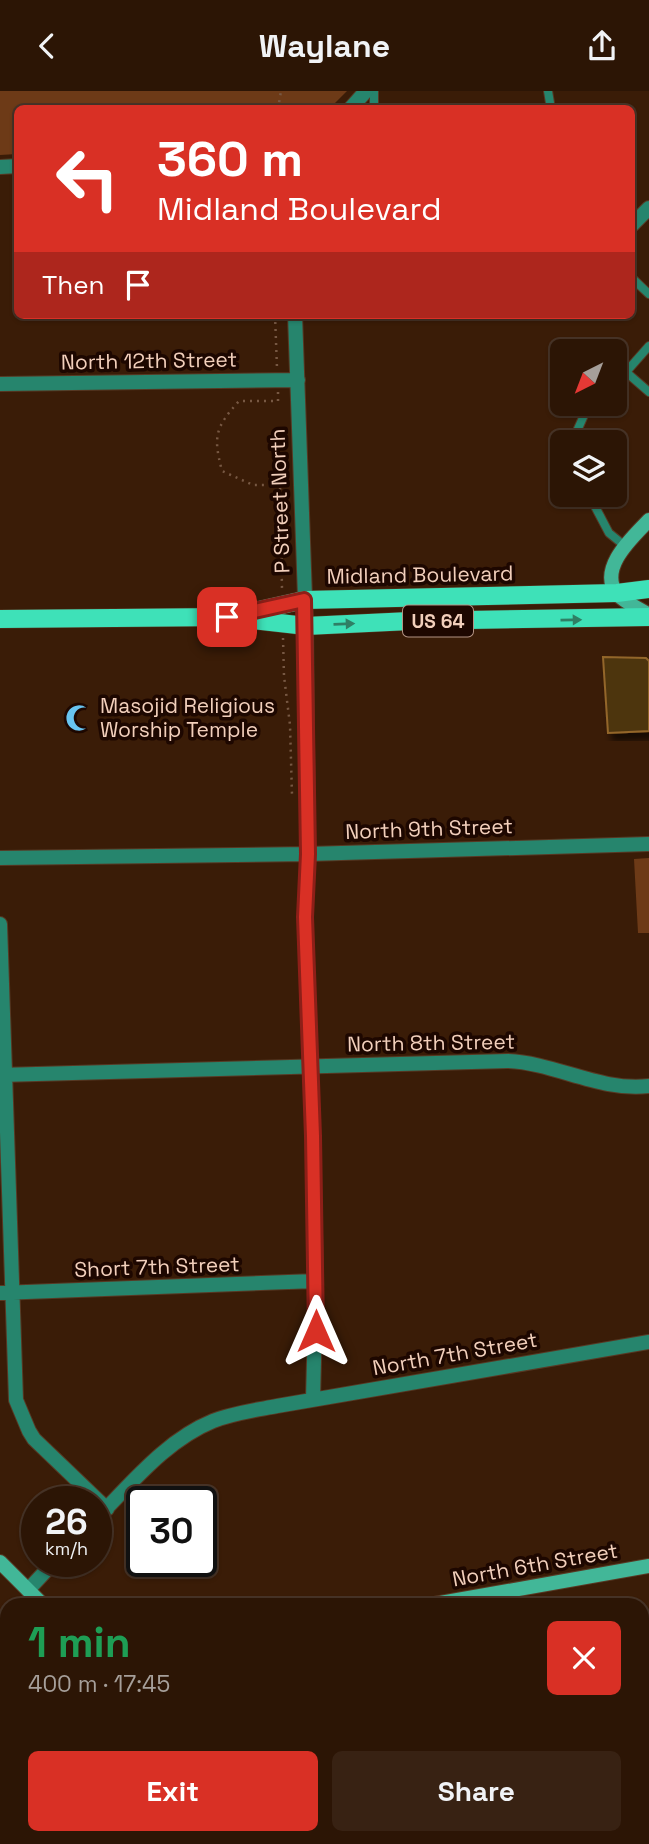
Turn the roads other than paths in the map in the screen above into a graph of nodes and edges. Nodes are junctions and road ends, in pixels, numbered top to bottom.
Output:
1 (366, 91) edge
2 (354, 105) edge
3 (649, 208) edge
4 (635, 222) edge
5 (635, 281) edge
6 (649, 294) edge
7 (295, 319) edge
8 (649, 346) edge
9 (627, 371) edge
10 (627, 373) edge
11 (298, 380) junction
12 (0, 384) edge
13 (649, 392) edge
14 (595, 507) edge
15 (649, 520) edge
16 (625, 546) junction
17 (649, 589) edge
18 (617, 593) junction
19 (304, 600) junction
20 (649, 616) edge
21 (227, 617) junction
22 (0, 619) edge
23 (306, 626) junction
24 (649, 844) edge
25 (308, 854) junction
26 (0, 858) edge
27 (0, 924) edge
28 (310, 1066) junction
29 (2, 1075) edge
30 (649, 1086) edge
31 (316, 1280) junction
32 (6, 1293) edge
33 (649, 1342) edge
34 (313, 1399) junction
35 (76, 1486) edge
36 (112, 1503) edge
37 (0, 1562) edge
38 (649, 1566) edge
39 (40, 1577) edge
40 (28, 1590) junction
41 (36, 1598) edge
42 (468, 1598) edge

1 - 2 street
3 - 4 street
5 - 6 lane
7 - 11 street, P Street North
8 - 9 lane
10 - 13 lane
11 - 12 street, North 12th Street
11 - 19 street, P Street North
14 - 16 lane
15 - 16 street
16 - 18 street
17 - 18 main road, US 64
18 - 19 main road, Midland Boulevard / US 64
18 - 20 street
19 - 21 main road, Midland Boulevard / US 64
19 - 23 street, P Street North
23 -> 20 main road, Midland Boulevard / US 64
21 - 22 main road, Midland Boulevard / US 64
21 - 23 main road, Midland Boulevard / US 64
23 - 25 street, P Street North
24 - 25 street, North 9th Street
25 - 26 street, North 9th Street
25 - 28 street, P Street North
27 - 29 street
28 - 29 street, North 8th Street
28 - 30 street, North 8th Street
28 - 31 street, P Street North
29 - 32 street
31 - 32 street, Short 7th Street
31 - 34 street, P Street North
32 - 35 street
33 - 34 street, North 7th Street
34 - 36 street, North 7th Street
37 - 40 street
38 - 42 street, North 6th Street
39 - 40 street
40 - 41 street

